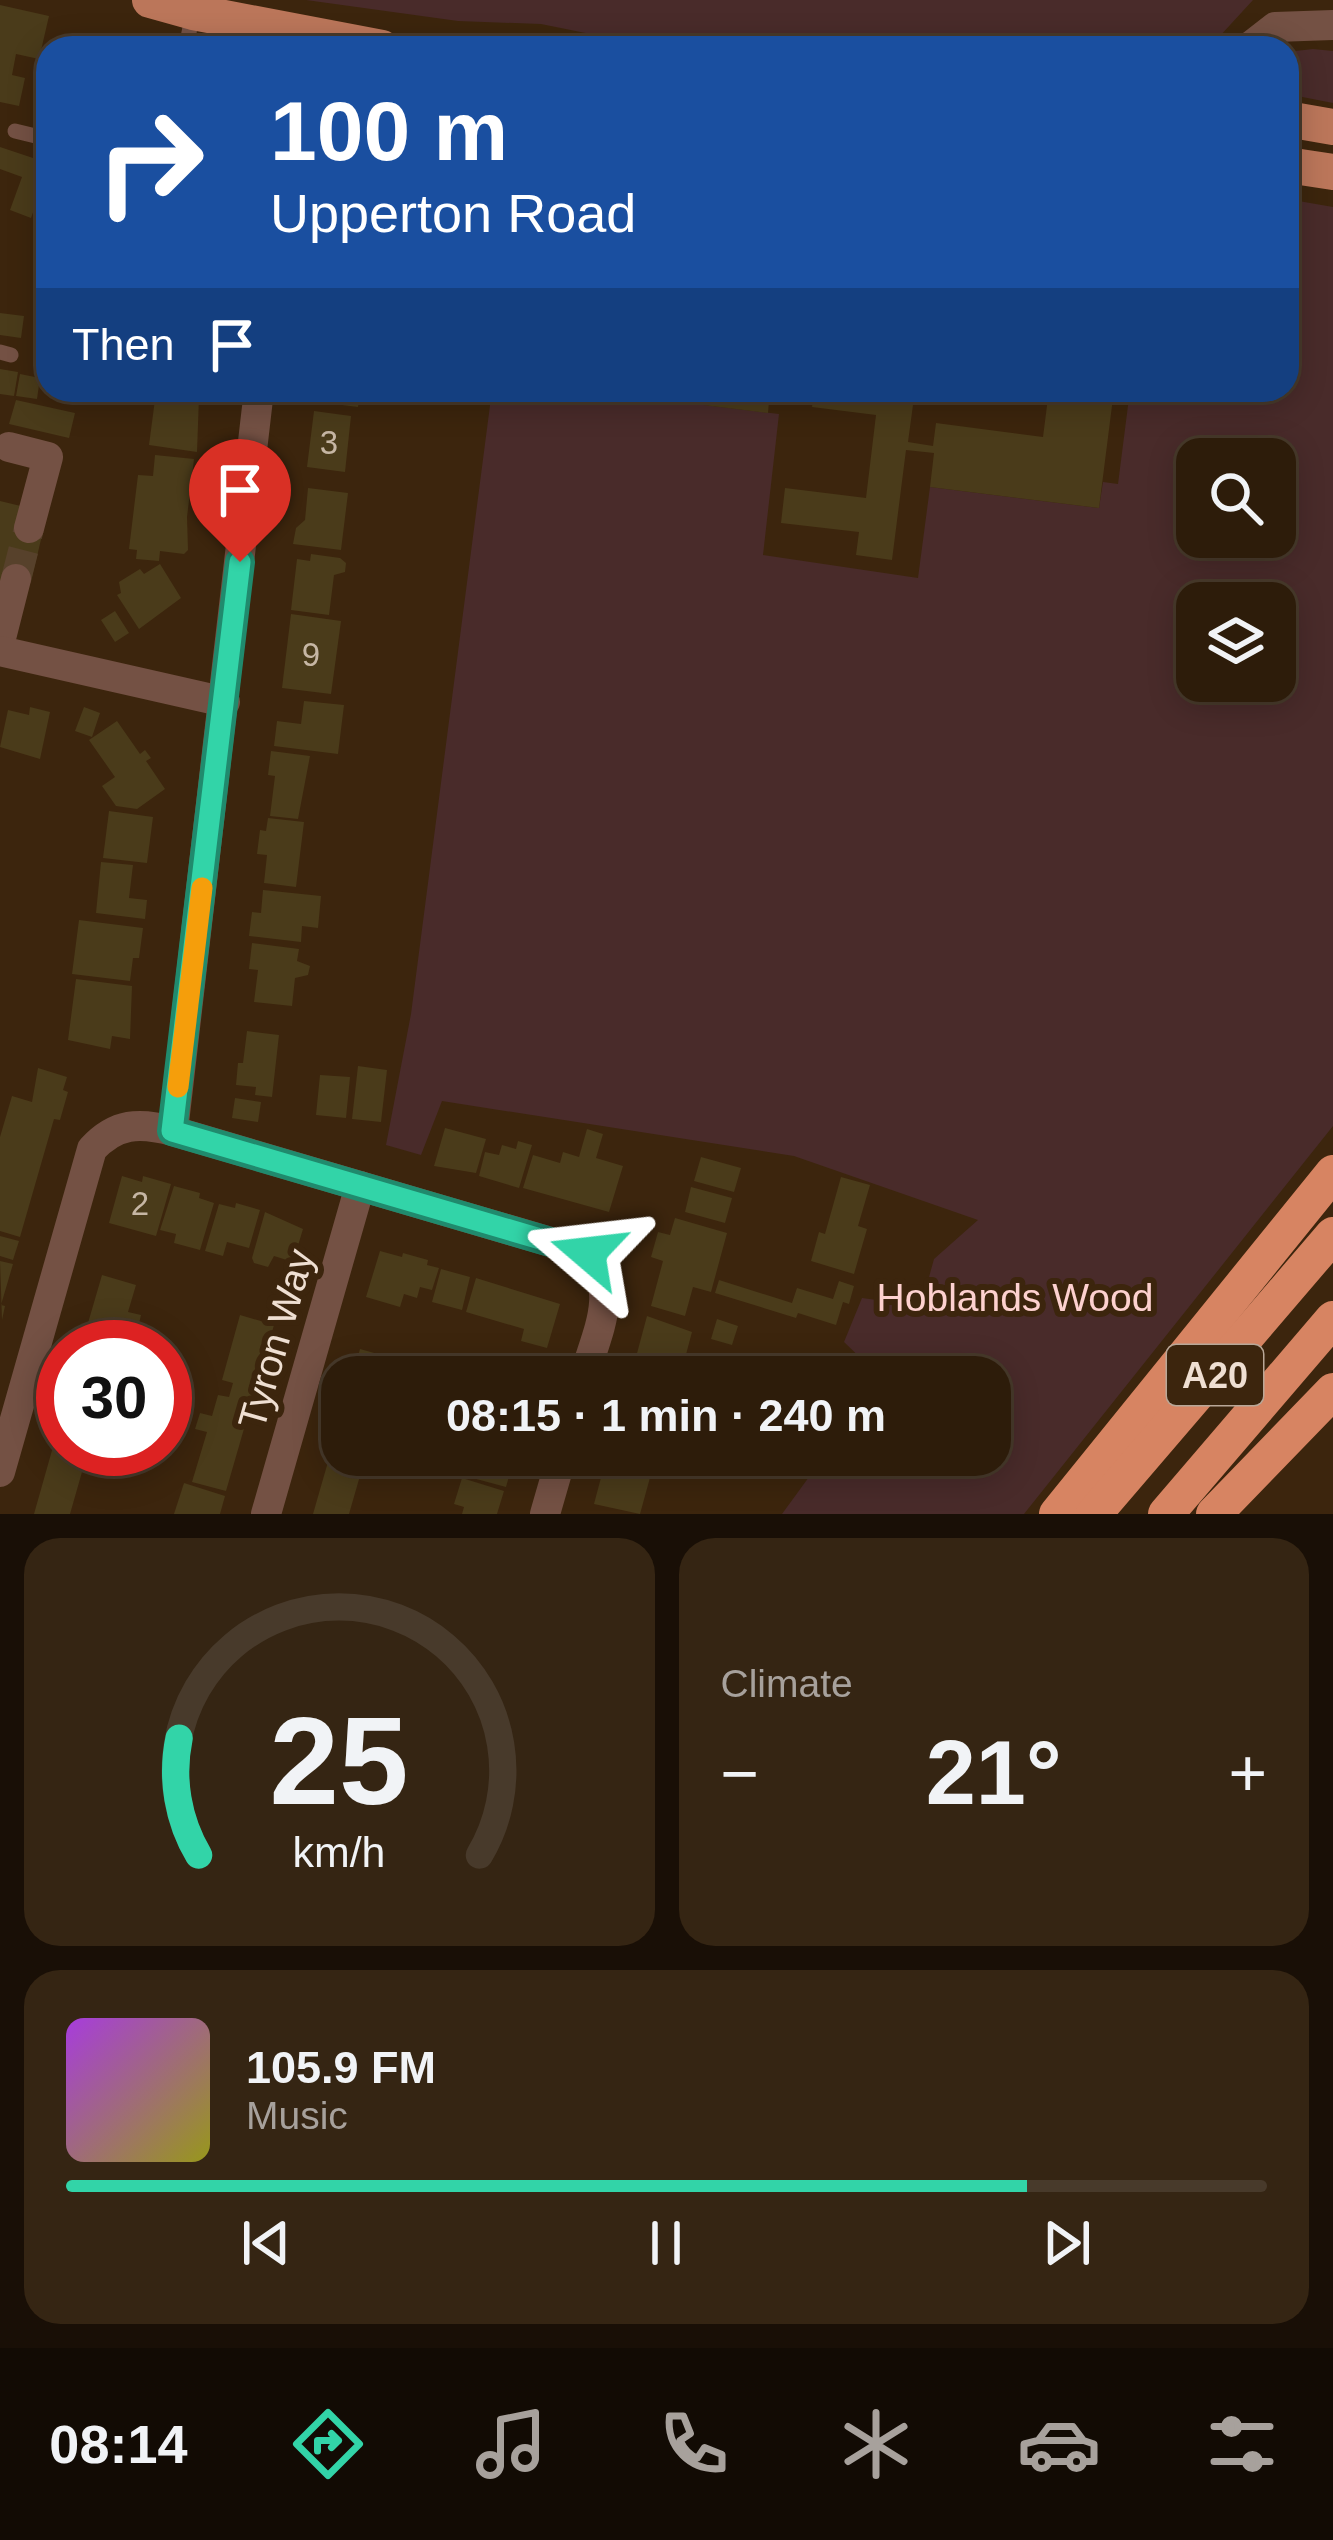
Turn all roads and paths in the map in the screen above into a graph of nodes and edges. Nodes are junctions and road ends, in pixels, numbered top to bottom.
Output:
1 (150, 0) edge
2 (1280, 14) edge
3 (1333, 26) edge
4 (190, 30) edge
5 (250, 36) edge
6 (1259, 36) edge
7 (1299, 121) edge
8 (1333, 128) edge
9 (15, 131) dead end
10 (36, 136) edge
11 (1299, 151) edge
12 (1333, 155) edge
13 (1299, 168) edge
14 (1333, 172) edge
15 (259, 402) edge
16 (9, 447) dead end
17 (29, 528) tunnel mouth
18 (16, 579) tunnel mouth
19 (0, 646) edge
20 (225, 702) junction
21 (172, 1131) junction
22 (1333, 1173) edge
23 (360, 1186) junction
24 (1333, 1235) edge
25 (1333, 1319) edge
26 (590, 1356) edge
27 (1333, 1391) edge
28 (0, 1472) edge
29 (556, 1476) edge
30 (266, 1514) edge
31 (545, 1514) edge
32 (1057, 1514) edge
33 (1094, 1514) edge
34 (1166, 1514) edge
35 (1214, 1514) edge

1 - 4 main road
2 - 3 street
2 - 6 street
4 - 5 main road
7 - 8 main road
9 - 10 lane
11 - 12 main road
13 - 14 main road
15 - 20 street
16 - 17 street
18 - 19 street
19 - 20 street
20 - 21 street
21 - 23 street
21 - 28 street
22 - 32 highway, A20
23 - 26 street
23 - 30 street, Tyron Way
24 - 33 highway, A20
25 - 34 highway, A20
27 - 35 highway, A20
29 - 31 street

